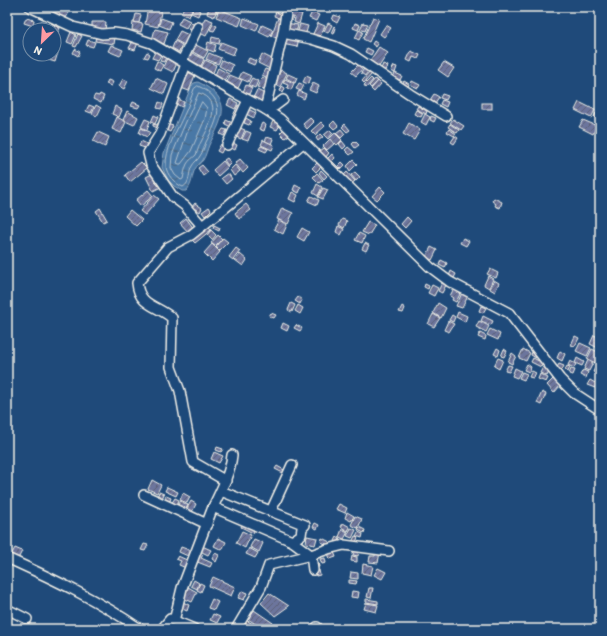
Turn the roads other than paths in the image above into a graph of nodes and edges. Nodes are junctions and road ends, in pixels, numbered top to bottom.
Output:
1 (30, 7) edge
2 (287, 7) edge
3 (198, 27) dead end
4 (283, 33) junction
5 (184, 62) junction
6 (248, 100) junction
7 (283, 100) dead end
8 (265, 109) junction
9 (446, 116) dead end
10 (303, 143) junction
11 (227, 145) dead end
12 (202, 226) junction
13 (600, 410) edge
14 (232, 455) dead end
15 (292, 465) dead end
16 (226, 481) junction
17 (221, 491) junction
18 (144, 495) dead end
19 (213, 507) junction
20 (271, 512) junction
21 (207, 524) junction
22 (292, 541) junction
23 (389, 551) dead end
24 (311, 555) junction
25 (7, 558) edge
26 (313, 570) dead end
27 (7, 609) edge
28 (28, 619) dead end
29 (174, 621) junction
30 (140, 629) edge
31 (162, 629) edge
32 (194, 629) edge
33 (236, 629) edge

1 - 5 street
2 - 4 street
3 - 5 street
4 - 8 street
4 - 9 street
5 - 6 street
5 - 12 street
6 - 8 street
6 - 11 street
7 - 8 street
8 - 10 street
10 - 12 street
10 - 13 street
12 - 16 street
14 - 16 street
15 - 20 street
16 - 17 street
17 - 19 street
17 - 20 street
18 - 21 street
19 - 21 street
19 - 22 street
20 - 22 street
21 - 29 street
22 - 24 street
23 - 24 street
24 - 26 street
24 - 33 street
25 - 30 street
27 - 28 street
29 - 31 street
29 - 32 street

